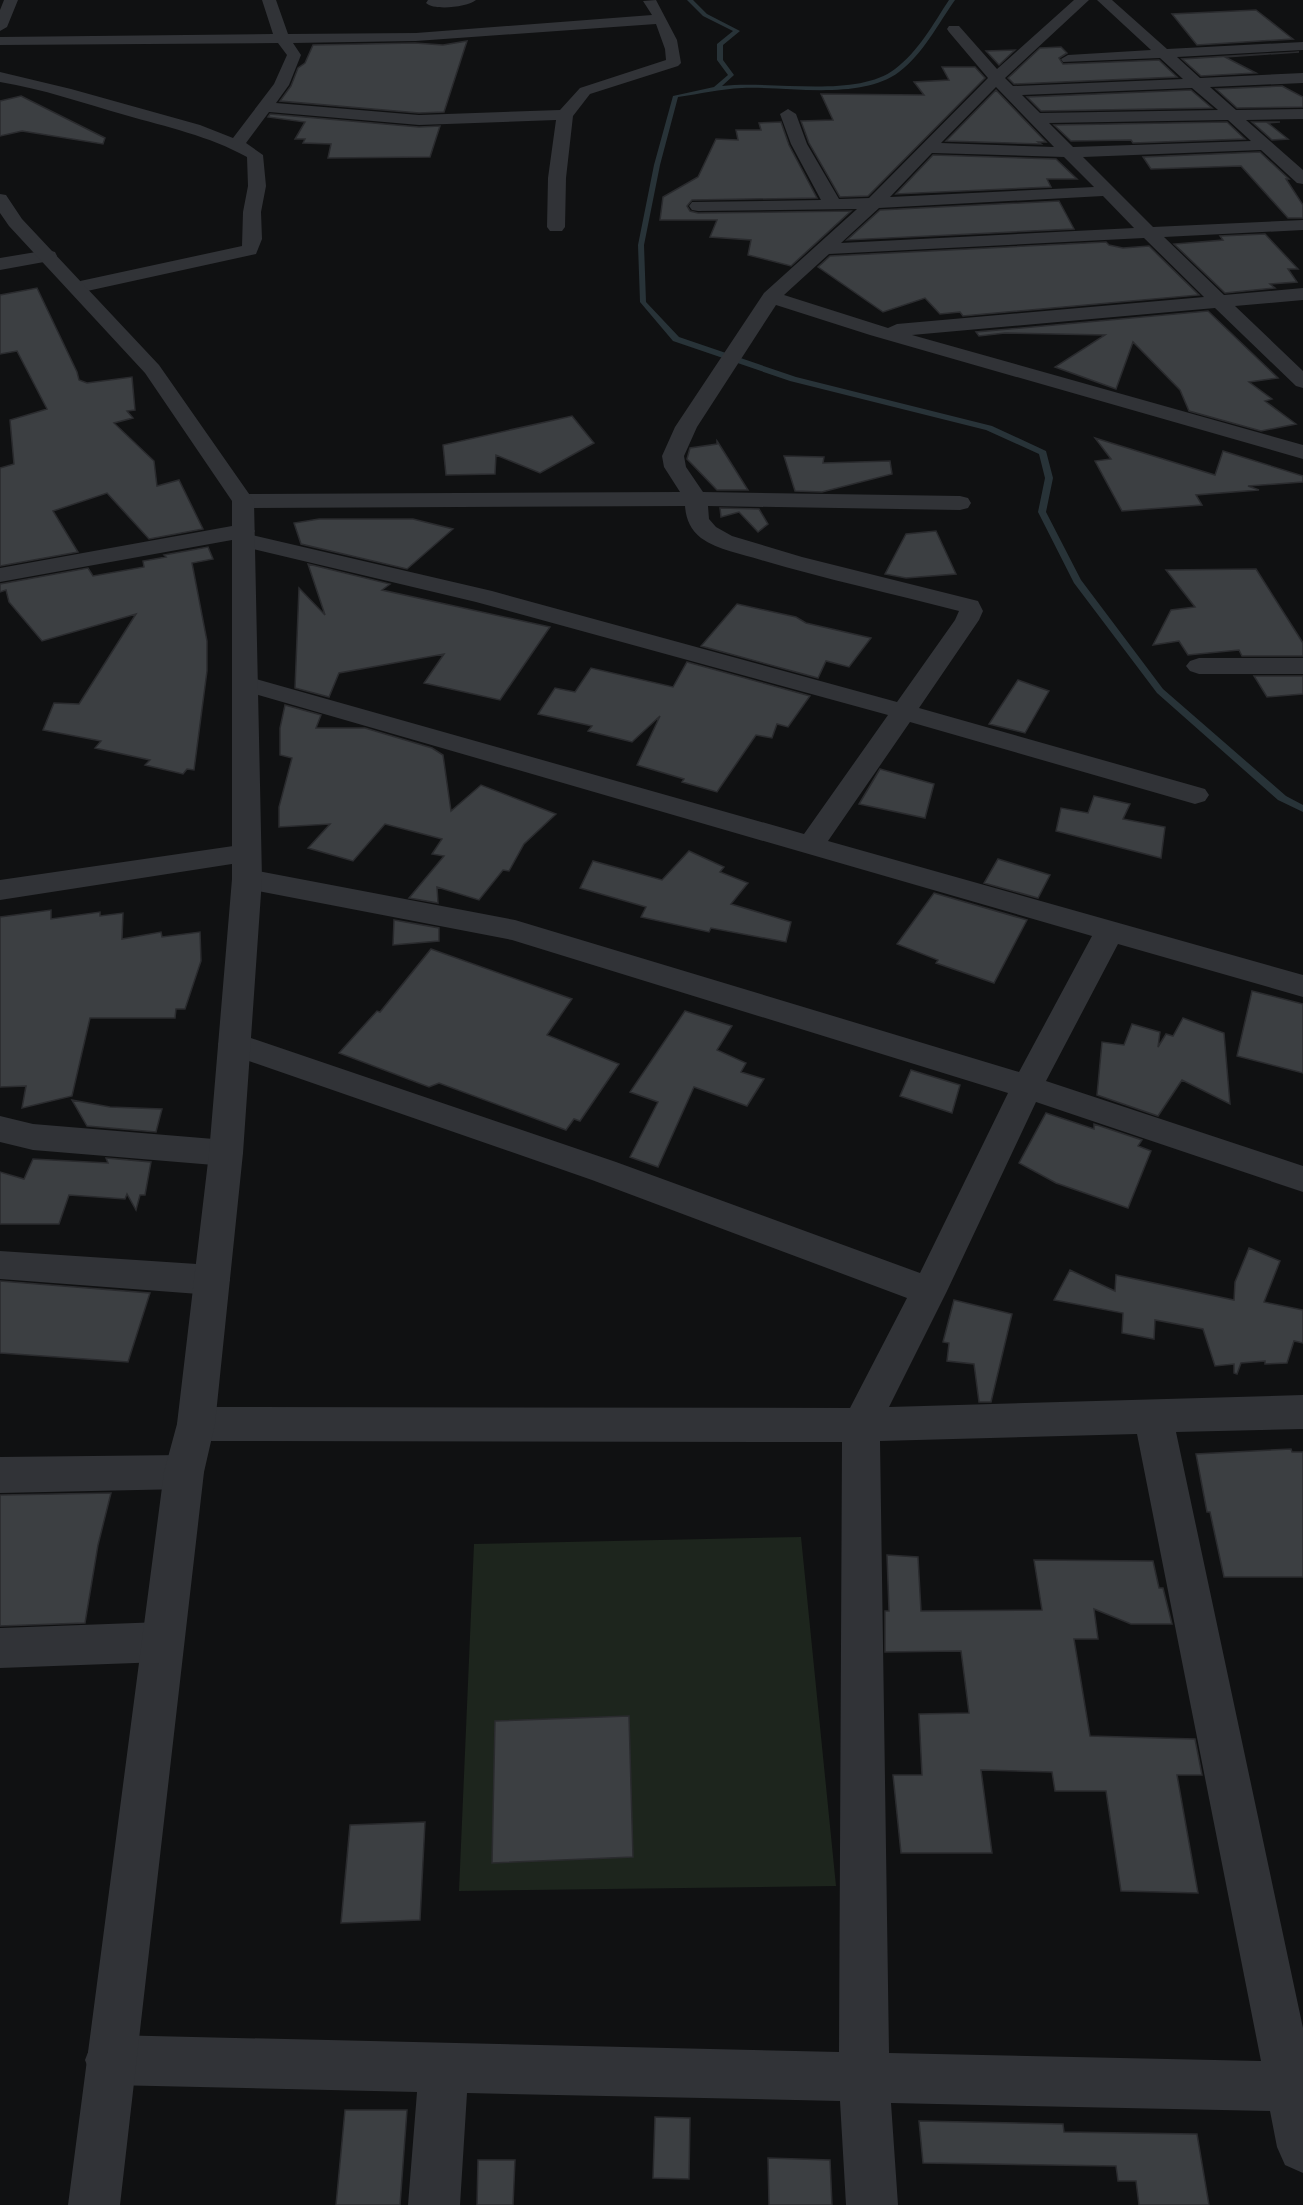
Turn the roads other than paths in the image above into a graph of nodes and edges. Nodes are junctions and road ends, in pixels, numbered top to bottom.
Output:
1 (11, 0) edge
2 (269, 0) edge
3 (469, 0) edge
4 (649, 0) edge
5 (1082, 0) edge
6 (1104, 0) edge
7 (433, 3) dead end
8 (661, 19) junction
9 (0, 27) edge
10 (954, 29) dead end
11 (282, 38) junction
12 (0, 41) edge
13 (1303, 46) edge
14 (1164, 53) junction
15 (1068, 59) dead end
16 (0, 77) edge
17 (996, 78) junction
18 (1303, 78) edge
19 (1195, 83) junction
20 (1011, 91) junction
21 (266, 107) junction
22 (1229, 113) junction
23 (788, 114) dead end
24 (1303, 114) edge
25 (565, 115) junction
26 (1037, 118) junction
27 (237, 144) junction
28 (1264, 145) junction
29 (928, 148) junction
30 (1071, 152) junction
31 (1303, 179) edge
32 (1109, 191) junction
33 (0, 199) edge
34 (874, 203) junction
35 (833, 205) junction
36 (698, 206) dead end
37 (1303, 225) edge
38 (556, 227) dead end
39 (1148, 232) junction
40 (822, 249) junction
41 (48, 256) junction
42 (0, 264) edge
43 (78, 287) junction
44 (1303, 294) edge
45 (771, 297) junction
46 (1218, 301) junction
47 (877, 331) junction
48 (1303, 382) edge
49 (1303, 452) edge
50 (696, 499) junction
51 (960, 503) dead end
52 (243, 524) junction
53 (0, 575) edge
54 (1199, 666) dead end
55 (1303, 666) edge
56 (247, 684) junction
57 (902, 712) junction
58 (1195, 795) dead end
59 (811, 845) junction
60 (247, 866) junction
61 (0, 890) edge
62 (1110, 931) junction
63 (1303, 986) edge
64 (234, 1044) junction
65 (1027, 1087) junction
66 (0, 1129) edge
67 (226, 1152) junction
68 (1303, 1179) edge
69 (0, 1265) edge
70 (212, 1280) junction
71 (929, 1291) junction
72 (1303, 1412) edge
73 (1153, 1416) junction
74 (196, 1424) junction
75 (861, 1425) junction
76 (184, 1472) junction
77 (0, 1475) edge
78 (162, 1642) junction
79 (0, 1648) edge
80 (110, 2060) junction
81 (444, 2068) junction
82 (864, 2077) junction
83 (1297, 2087) edge
84 (1303, 2147) edge
85 (94, 2205) edge
86 (434, 2205) edge
87 (872, 2205) edge

1 - 9 street
2 - 11 street
3 - 7 street
4 - 8 street
5 - 17 street
6 - 14 street
8 - 11 street
8 - 25 street
10 - 17 street
11 - 12 street
11 - 21 street
13 - 14 street
14 - 15 street
14 - 19 street
16 - 27 street
17 - 20 street
17 - 29 street
18 - 19 street
19 - 20 street
19 - 22 street
20 - 26 street
21 - 25 street
21 - 27 street
22 - 24 street
22 - 26 street
22 - 28 street
23 - 35 street
25 - 38 street
26 - 30 street
27 - 43 street
28 - 30 street
28 - 31 street
29 - 30 street
29 - 34 street
30 - 32 street
32 - 34 street
32 - 39 street
33 - 41 street
34 - 35 street
34 - 40 street
35 - 36 street
37 - 39 street
39 - 40 street
39 - 46 street
40 - 45 street
41 - 42 street
41 - 43 street
43 - 52 street
44 - 46 street
45 - 47 street
45 - 50 street
46 - 47 street
46 - 48 street
47 - 49 street
50 - 51 street
50 - 52 street
50 - 57 street
52 - 53 street
52 - 56 street
52 - 57 street
54 - 55 street
56 - 59 street
56 - 60 street
57 - 58 street
57 - 59 street
59 - 62 street
60 - 61 street
60 - 64 street
60 - 65 street
62 - 63 street
62 - 65 street
64 - 67 street
64 - 71 street
65 - 68 street
65 - 71 street
66 - 67 street
67 - 70 street
69 - 70 street
70 - 74 street
71 - 75 street
72 - 73 street
73 - 75 street
73 - 83 street
74 - 75 street
74 - 76 street
75 - 82 street
76 - 77 street
76 - 78 street
78 - 79 street
78 - 80 street
80 - 81 street
80 - 85 street
81 - 82 street
81 - 86 street
82 - 83 street
82 - 87 street
83 - 84 street

